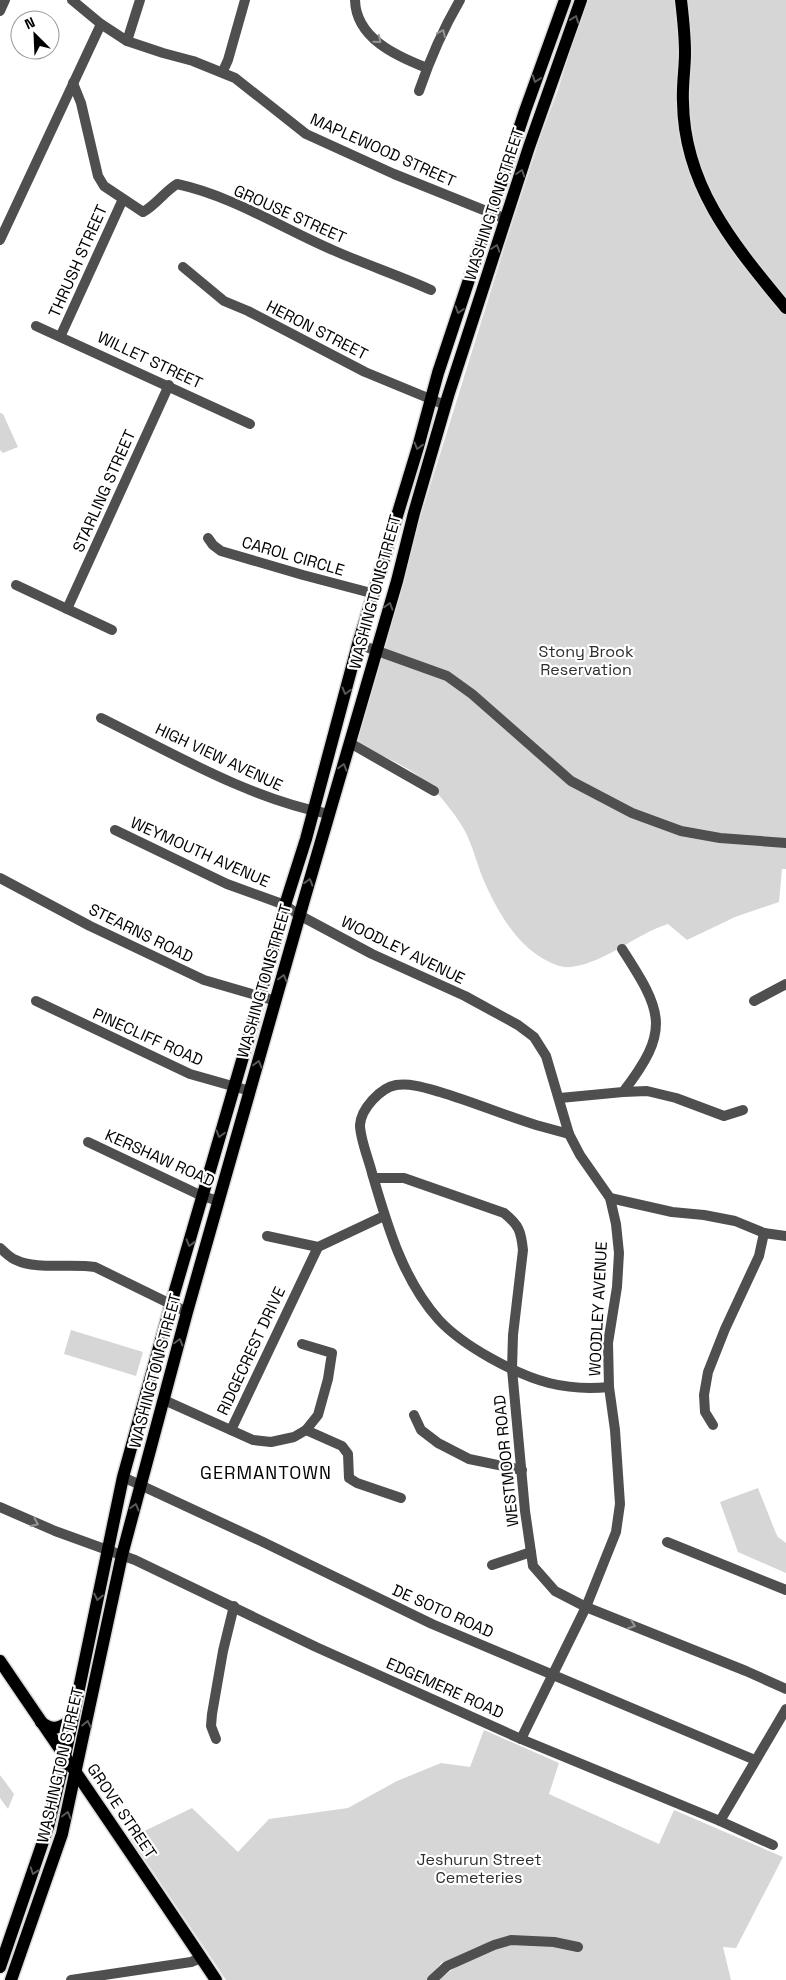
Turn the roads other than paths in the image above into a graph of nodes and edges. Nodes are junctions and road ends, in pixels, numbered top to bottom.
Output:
1 (5, 0) edge
2 (72, 0) edge
3 (140, 0) edge
4 (245, 0) edge
5 (355, 0) edge
6 (460, 0) edge
7 (565, 0) edge
8 (582, 0) edge
9 (681, 0) edge
10 (0, 11) edge
11 (101, 24) junction
12 (127, 42) junction
13 (427, 68) junction
14 (223, 71) junction
15 (73, 82) junction
16 (419, 91) dead end
17 (123, 199) junction
18 (492, 215) junction
19 (506, 219) junction
20 (0, 240) edge
21 (183, 267) dead end
22 (431, 290) dead end
23 (786, 308) edge
24 (36, 326) dead end
25 (61, 335) junction
26 (169, 385) junction
27 (430, 398) junction
28 (445, 405) junction
29 (250, 424) dead end
30 (208, 538) dead end
31 (16, 585) dead end
32 (375, 594) junction
33 (68, 609) junction
34 (112, 630) dead end
35 (358, 644) junction
36 (376, 651) junction
37 (101, 718) dead end
38 (350, 743) junction
39 (434, 791) dead end
40 (314, 811) junction
41 (329, 814) junction
42 (115, 830) dead end
43 (786, 843) edge
44 (0, 878) edge
45 (285, 905) junction
46 (299, 915) junction
47 (622, 949) dead end
48 (786, 984) edge
49 (259, 996) junction
50 (36, 1001) dead end
51 (276, 1001) junction
52 (754, 1001) dead end
53 (233, 1087) junction
54 (250, 1091) junction
55 (623, 1092) junction
56 (560, 1098) junction
57 (743, 1110) dead end
58 (569, 1134) junction
59 (88, 1142) dead end
60 (374, 1178) junction
61 (202, 1196) junction
62 (610, 1198) junction
63 (219, 1201) junction
64 (384, 1216) junction
65 (764, 1233) junction
66 (267, 1236) dead end
67 (786, 1236) edge
68 (318, 1247) junction
69 (0, 1248) edge
70 (171, 1304) junction
71 (187, 1312) junction
72 (302, 1344) dead end
73 (512, 1369) junction
74 (609, 1387) junction
75 (164, 1400) junction
76 (414, 1415) dead end
77 (713, 1424) dead end
78 (231, 1430) junction
79 (306, 1430) junction
80 (522, 1470) junction
81 (123, 1478) junction
82 (141, 1486) junction
83 (401, 1498) dead end
84 (0, 1507) edge
85 (667, 1542) dead end
86 (108, 1550) junction
87 (530, 1552) junction
88 (122, 1554) junction
89 (492, 1565) dead end
90 (786, 1590) edge
91 (234, 1606) junction
92 (586, 1607) junction
93 (0, 1661) edge
94 (552, 1673) junction
95 (786, 1689) edge
96 (786, 1709) edge
97 (73, 1717) junction
98 (41, 1722) junction
99 (216, 1739) dead end
100 (522, 1739) junction
101 (65, 1756) junction
102 (755, 1760) junction
103 (76, 1772) junction
104 (720, 1821) junction
105 (773, 1845) dead end
106 (578, 1947) dead end
107 (201, 1958) junction
108 (0, 1967) edge
109 (0, 1977) edge
110 (12, 1977) edge
111 (71, 1980) edge
112 (216, 1980) edge
113 (432, 1980) edge

1 - 10 street
2 - 11 street, MAPLEWOOD STREET
3 - 12 street
4 - 14 street
5 -> 13 street
13 -> 6 street
7 -> 18 main road, WASHINGTON STREET
19 -> 8 main road, WASHINGTON STREET
9 - 23 main road
11 - 12 street, MAPLEWOOD STREET
11 - 15 street
12 - 14 street, MAPLEWOOD STREET
13 - 16 street
14 - 18 street, MAPLEWOOD STREET
15 - 17 street
15 - 20 street
17 - 22 street, GROUSE STREET
17 - 25 street, THRUSH STREET
18 - 19 street, MAPLEWOOD STREET
18 -> 27 main road, WASHINGTON STREET
28 -> 19 main road, WASHINGTON STREET
21 - 27 street, HERON STREET
24 - 25 street, WILLET STREET
25 - 26 street, WILLET STREET
26 - 29 street, WILLET STREET
26 - 33 street, STARLING STREET
27 - 28 street, HERON STREET
27 -> 32 main road, WASHINGTON STREET
36 -> 28 main road, WASHINGTON STREET
30 - 32 street, CAROL CIRCLE
31 - 33 street
32 - 35 main road, WASHINGTON STREET
33 - 34 street
35 - 36 street
35 -> 40 main road, WASHINGTON STREET
36 - 38 main road, WASHINGTON STREET
36 - 43 street
37 - 40 street, HIGH VIEW AVENUE
38 - 39 street
41 -> 38 main road, WASHINGTON STREET
40 - 41 street, HIGH VIEW AVENUE
40 - 45 main road, WASHINGTON STREET
46 -> 41 main road, WASHINGTON STREET
42 - 45 street, WEYMOUTH AVENUE
44 - 49 street, STEARNS ROAD
45 - 46 street, WEYMOUTH AVENUE
45 - 49 main road, WASHINGTON STREET
51 -> 46 main road, WASHINGTON STREET
46 - 56 street, WOODLEY AVENUE
47 - 55 street
48 - 52 street
49 - 51 street, STEARNS ROAD
49 - 53 main road, WASHINGTON STREET
50 - 53 street, PINECLIFF ROAD
54 -> 51 main road, WASHINGTON STREET
53 - 54 street, PINECLIFF ROAD
53 -> 61 main road, WASHINGTON STREET
54 - 63 main road, WASHINGTON STREET
55 - 56 street
55 - 57 street
56 - 58 street, WOODLEY AVENUE
58 - 60 street
58 - 62 street, WOODLEY AVENUE
59 - 61 street, KERSHAW ROAD
60 - 64 street
60 - 73 street, WESTMOOR ROAD
61 - 63 street, KERSHAW ROAD
61 -> 70 main road, WASHINGTON STREET
62 - 65 street
62 - 74 street, WOODLEY AVENUE
63 - 71 main road, WASHINGTON STREET
64 - 68 street
64 - 73 street
65 - 67 street
65 - 77 street
66 - 68 street
68 - 78 street, RIDGECREST DRIVE
69 - 70 street
70 - 71 street
70 - 81 main road, WASHINGTON STREET
75 -> 71 main road, WASHINGTON STREET
72 - 79 street
73 - 74 street
73 - 80 street, WESTMOOR ROAD
74 - 92 street, WOODLEY AVENUE
75 - 78 street, RIDGECREST DRIVE
75 - 82 main road, WASHINGTON STREET
76 - 80 street
78 - 79 street
79 - 83 street
80 - 87 street, WESTMOOR ROAD
81 - 82 street, DE SOTO ROAD
81 - 86 main road, WASHINGTON STREET
88 -> 82 main road, WASHINGTON STREET
82 - 94 street, DE SOTO ROAD
84 -> 86 street, EDGEMERE ROAD
85 - 90 street
86 - 88 street, EDGEMERE ROAD
86 -> 97 main road, WASHINGTON STREET
87 - 89 street
87 - 92 street, WESTMOOR ROAD
88 - 91 street, EDGEMERE ROAD
103 -> 88 main road, WASHINGTON STREET
91 - 99 street
91 - 100 street, EDGEMERE ROAD
92 - 94 street, WOODLEY AVENUE
92 -> 95 street, WESTMOOR ROAD
93 - 98 main road, GROVE STREET
94 - 100 street, WOODLEY AVENUE
94 - 102 street, DE SOTO ROAD
96 - 102 street
97 - 98 main road
97 - 101 main road, WASHINGTON STREET
98 - 101 main road, GROVE STREET
100 - 104 street, EDGEMERE ROAD
101 - 103 main road, GROVE STREET
101 -> 108 main road, WASHINGTON STREET
102 - 104 street
103 - 107 main road, GROVE STREET
110 -> 103 main road, WASHINGTON STREET
104 - 105 street, EDGEMERE ROAD
106 - 113 street
107 - 111 street
107 - 112 main road, GROVE STREET
108 - 110 main road
109 - 110 main road

